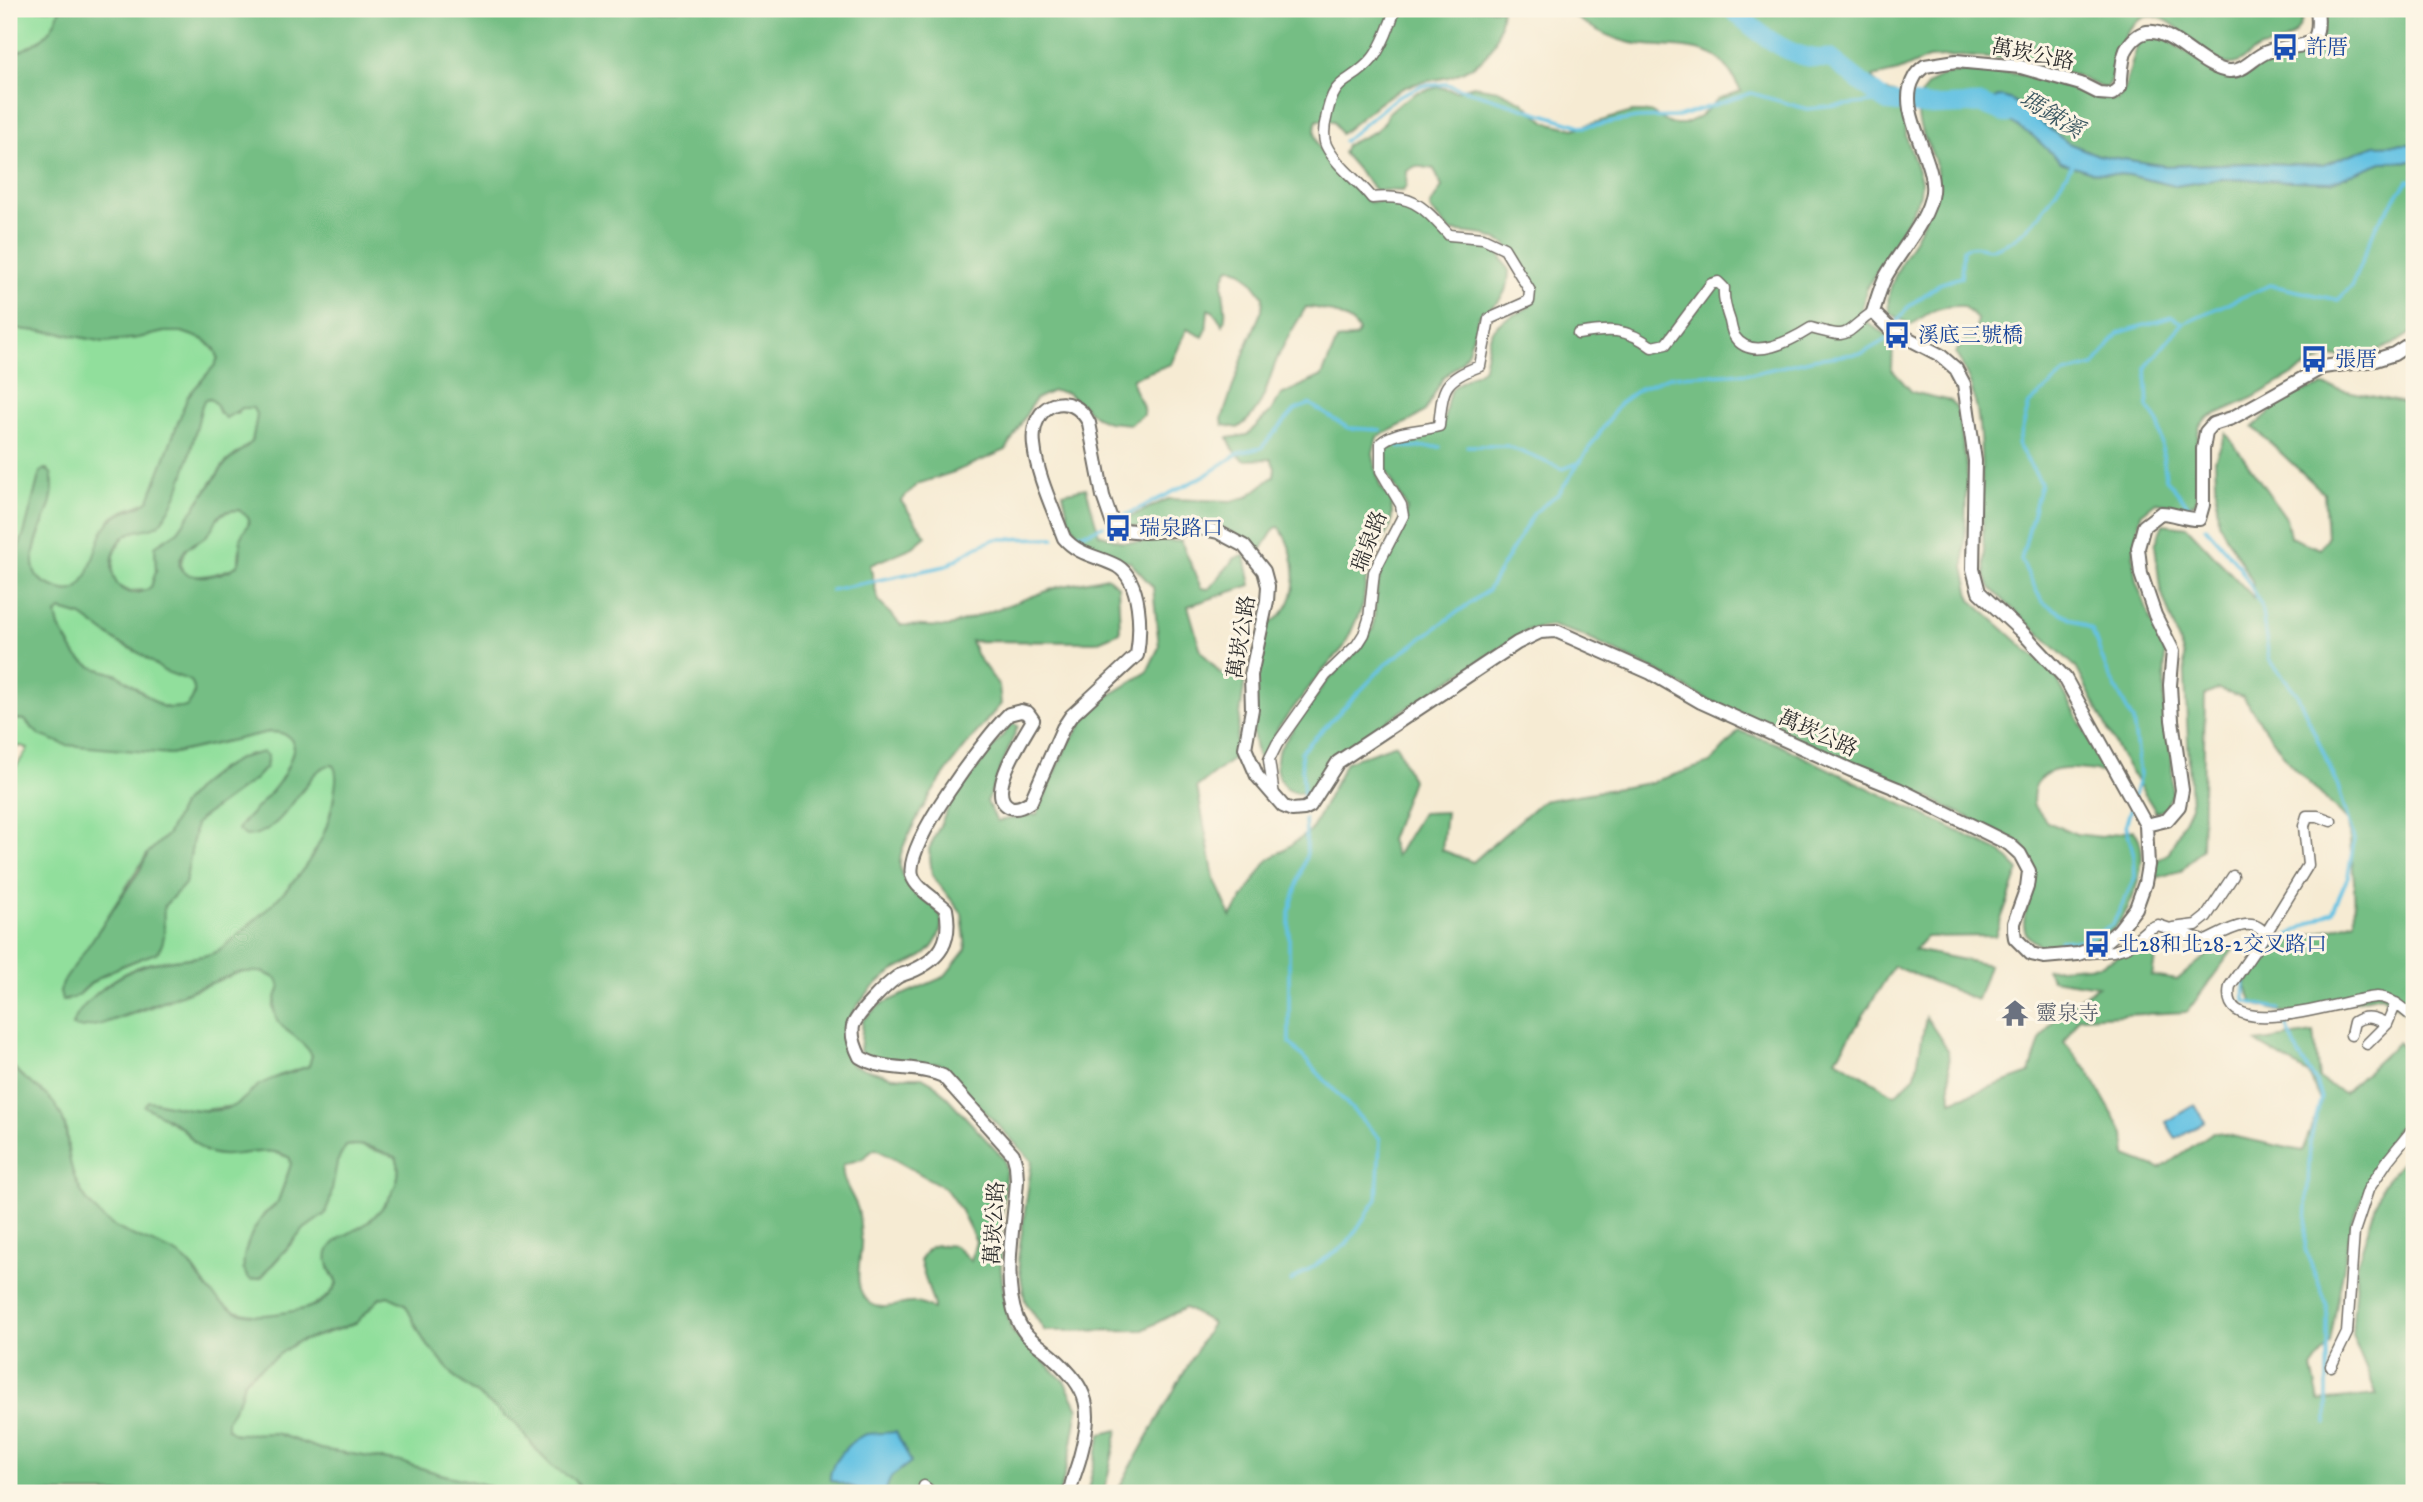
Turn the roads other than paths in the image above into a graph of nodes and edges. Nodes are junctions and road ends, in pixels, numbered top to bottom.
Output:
1 (1395, 9) edge
2 (2317, 9) edge
3 (1873, 312) junction
4 (1578, 334) dead end
5 (2414, 341) edge
6 (1274, 796) junction
7 (2331, 821) dead end
8 (2147, 825) junction
9 (2233, 876) dead end
10 (2173, 928) junction
11 (2265, 935) junction
12 (2078, 954) junction
13 (2396, 1003) junction
14 (2414, 1018) edge
15 (2387, 1024) junction
16 (2351, 1035) dead end
17 (2367, 1044) dead end
18 (2414, 1128) edge
19 (2331, 1366) dead end
20 (1070, 1493) edge

1 - 6 street, 瑞泉路
2 - 3 street, 萬崁公路
3 - 4 street
3 - 8 street, 萬崁公路
5 - 8 street
6 - 12 street, 萬崁公路
6 - 20 street, 萬崁公路
7 - 11 street
8 - 12 street, 萬崁公路
9 - 10 street
10 - 11 street
10 - 12 street
11 - 13 street
13 - 14 street
13 - 15 street
15 - 16 street
15 - 17 street
18 - 19 street

